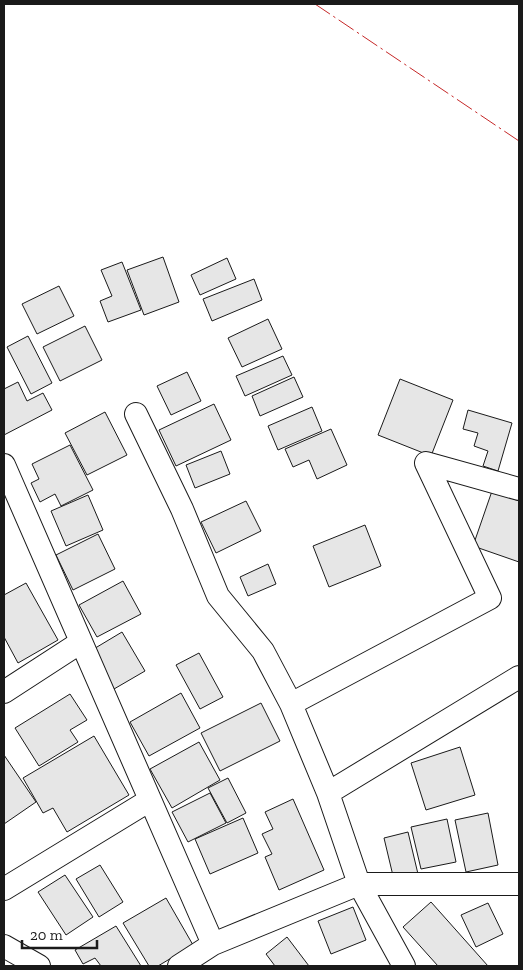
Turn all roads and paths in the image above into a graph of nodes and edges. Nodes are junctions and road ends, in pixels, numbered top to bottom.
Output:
1 (136, 414) dead end
2 (4, 465) edge
3 (519, 489) edge
4 (81, 642) junction
5 (519, 676) edge
6 (4, 692) edge
7 (291, 704) junction
8 (328, 793) junction
9 (150, 800) junction
10 (358, 884) junction
11 (519, 884) edge
12 (4, 889) edge
13 (213, 944) junction
14 (4, 946) edge
15 (39, 966) edge
16 (179, 966) edge
17 (404, 966) edge

1 - 7 street
2 - 4 street
3 - 7 street
4 - 6 street
4 - 9 street
5 - 8 street
7 - 8 street
8 - 10 street
9 - 12 street
9 - 13 street
10 - 11 street
10 - 13 street
10 - 17 street
13 - 16 street
14 - 15 street

